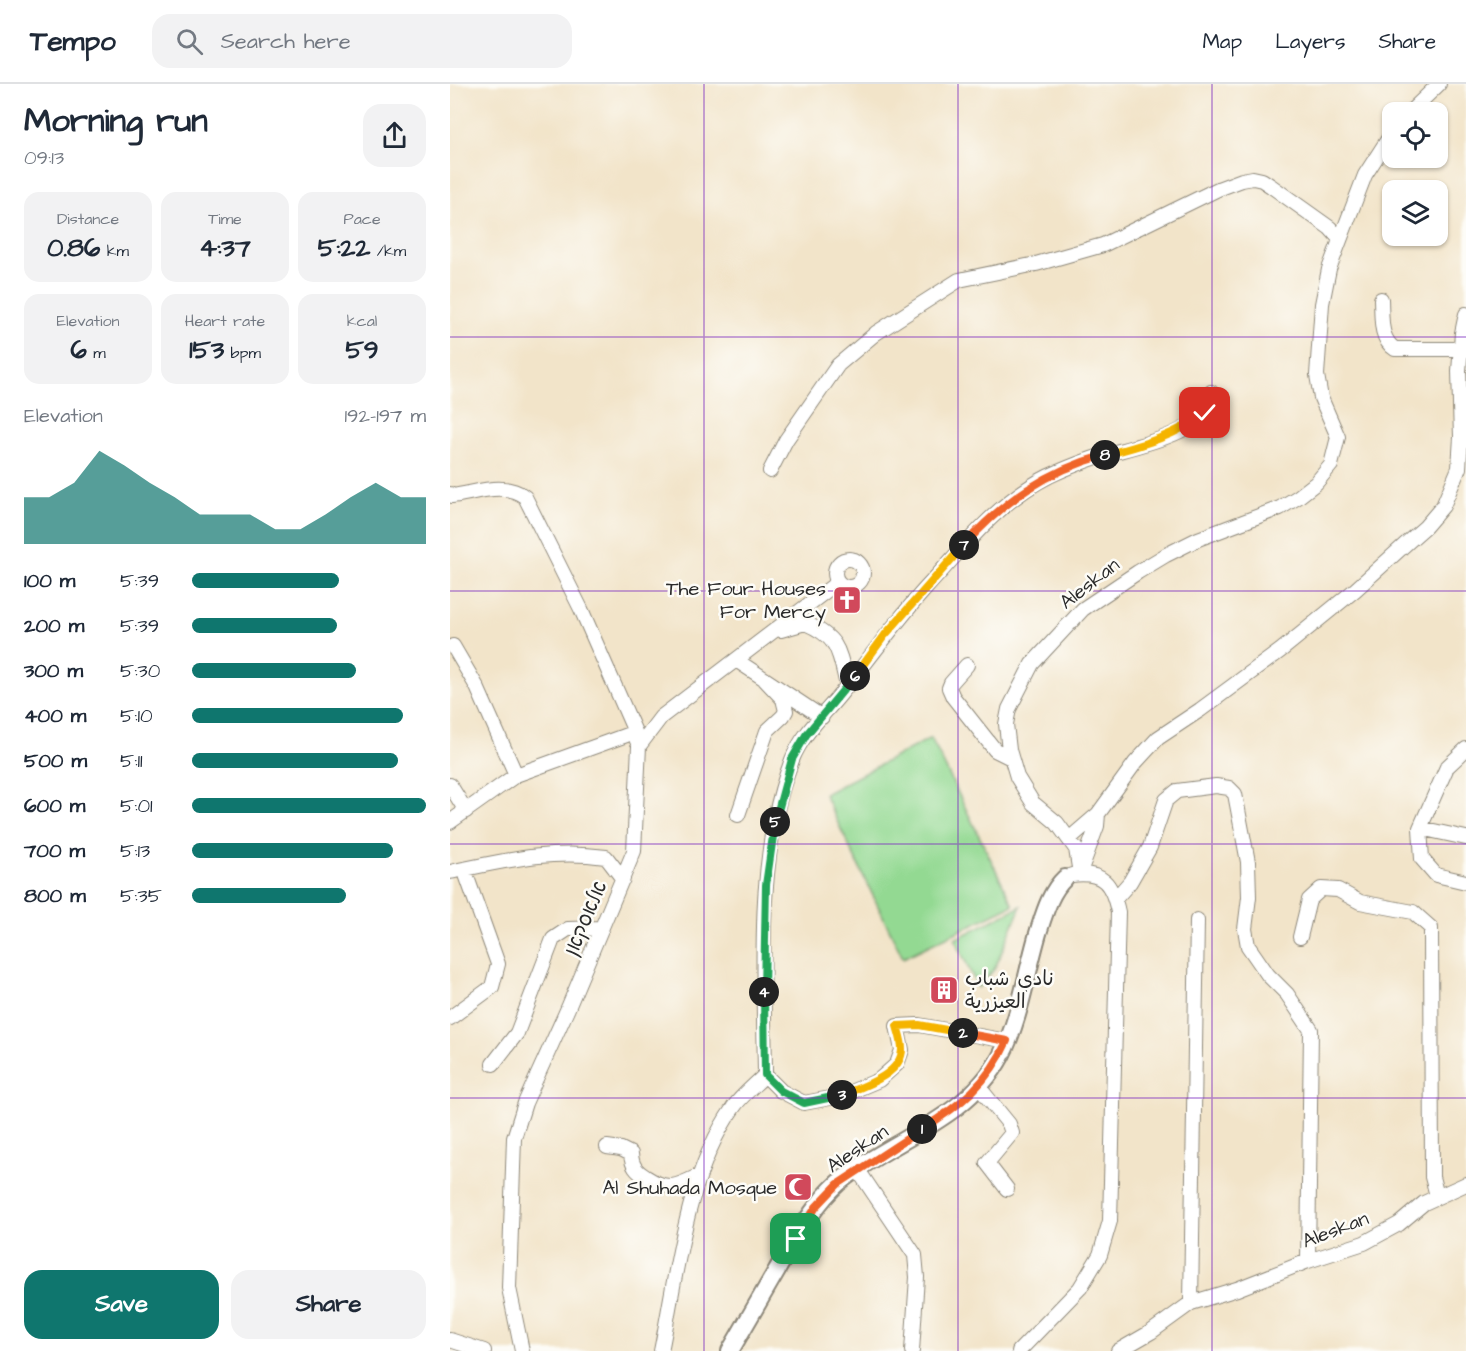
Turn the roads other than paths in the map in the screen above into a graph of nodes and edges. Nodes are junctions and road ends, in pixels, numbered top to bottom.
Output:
1 (1439, 84) edge
2 (1420, 102) edge
3 (1382, 149) edge
4 (1341, 239) junction
5 (1381, 299) dead end
6 (1466, 314) edge
7 (1461, 349) junction
8 (1211, 392) dead end
9 (1462, 469) edge
10 (770, 471) dead end
11 (450, 494) edge
12 (838, 582) dead end
13 (771, 633) junction
14 (453, 646) dead end
15 (736, 660) junction
16 (967, 665) dead end
17 (765, 680) junction
18 (847, 686) junction
19 (822, 717) junction
20 (635, 732) junction
21 (639, 746) junction
22 (1466, 749) edge
23 (1011, 758) junction
24 (516, 775) junction
25 (450, 785) edge
26 (466, 811) junction
27 (1098, 814) junction
28 (738, 815) dead end
29 (450, 822) edge
30 (1420, 828) junction
31 (1466, 838) edge
32 (1069, 839) junction
33 (464, 869) junction
34 (450, 872) edge
35 (1072, 876) junction
36 (622, 879) junction
37 (1466, 882) edge
38 (1115, 899) junction
39 (1197, 920) dead end
40 (602, 928) junction
41 (1299, 937) dead end
42 (450, 1018) edge
43 (1007, 1041) junction
44 (493, 1064) dead end
45 (765, 1075) junction
46 (978, 1086) junction
47 (607, 1147) dead end
48 (858, 1170) junction
49 (700, 1176) junction
50 (1466, 1184) edge
51 (1006, 1189) dead end
52 (1437, 1196) junction
53 (1308, 1261) junction
54 (1191, 1304) junction
55 (450, 1341) edge
56 (484, 1351) edge
57 (522, 1351) edge
58 (661, 1351) edge
59 (730, 1351) edge
60 (912, 1351) edge
61 (1018, 1351) edge
62 (1118, 1351) edge

1 - 2 street
3 - 4 street
4 - 10 street
4 - 23 street, Aleskan
5 - 7 street
6 - 7 street
7 - 9 street
8 - 18 street
9 - 27 street
11 - 20 street, אלאסקאן
12 - 13 street
13 - 15 street
13 - 18 street
14 - 24 street
15 - 17 street
15 - 21 street
16 - 23 street
17 - 19 street
17 - 28 street
18 - 19 street
19 - 45 street
20 - 21 street, אלאסקאן
20 - 24 street
21 - 36 street, אלאסקאן
22 - 30 street
23 - 32 street, Aleskan
24 - 26 street
25 - 26 street
26 - 29 street
27 - 32 street
27 - 35 street
30 - 31 street
30 - 37 street
32 - 35 street, Aleskan
33 - 34 street
33 - 36 street
33 - 42 street
35 - 38 street
35 - 43 street, Aleskan
36 - 40 street, אלאסקאן
38 - 53 street
38 - 61 street
39 - 54 street
40 - 44 street
40 - 57 street, אלאסקאן
41 - 52 street
43 - 45 street
43 - 46 street, Aleskan
45 - 49 street
46 - 48 street, Aleskan
46 - 51 street
47 - 49 street
48 - 59 street, Aleskan
48 - 60 street
49 - 58 street
50 - 52 street, Aleskan
52 - 53 street, Aleskan
53 - 54 street, Aleskan
54 - 62 street, Aleskan
55 - 56 street

